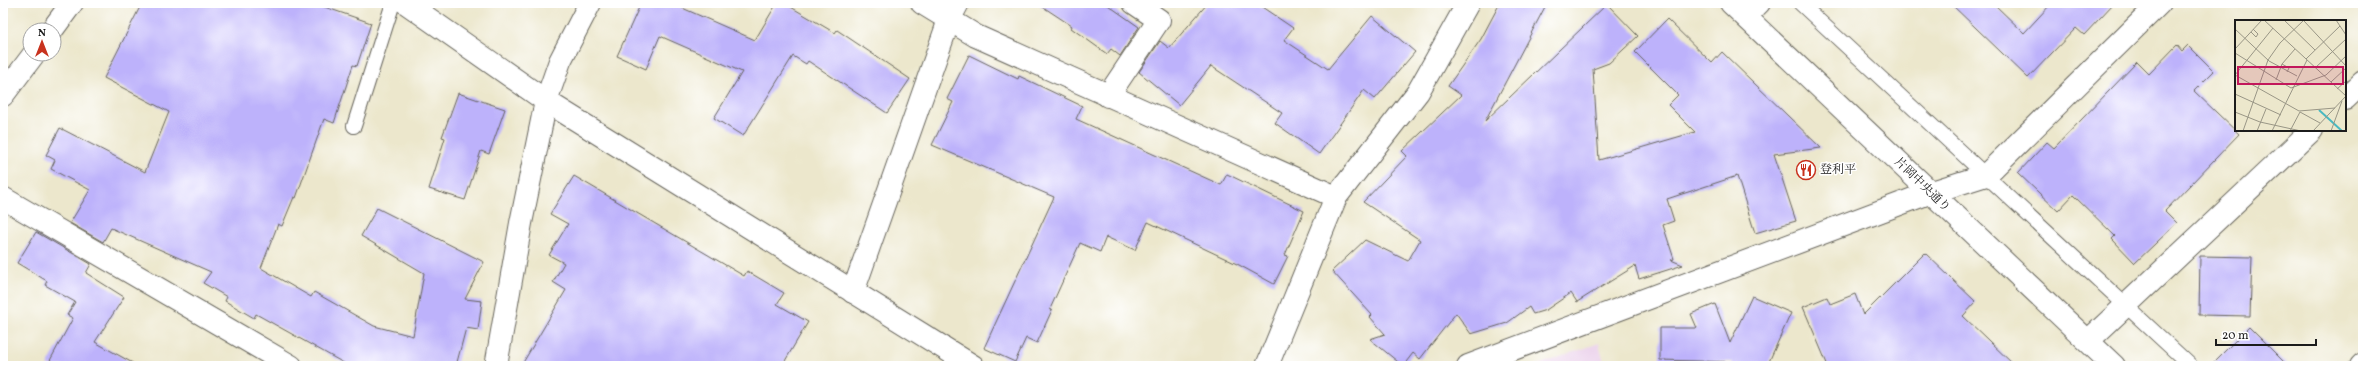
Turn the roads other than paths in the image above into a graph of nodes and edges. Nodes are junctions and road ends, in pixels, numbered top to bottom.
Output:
1 (72, 3) edge
2 (393, 3) edge
3 (406, 3) edge
4 (590, 3) edge
5 (922, 3) edge
6 (1134, 3) edge
7 (1468, 3) edge
8 (1800, 3) edge
9 (2160, 3) edge
10 (1745, 8) edge
11 (954, 11) edge
12 (58, 22) edge
13 (28, 62) edge
14 (2363, 82) edge
15 (3, 95) edge
16 (1108, 96) junction
17 (2346, 98) edge
18 (546, 101) junction
19 (354, 126) dead end
20 (2311, 131) edge
21 (1986, 175) junction
22 (1929, 193) junction
23 (1336, 197) junction
24 (3, 198) edge
25 (852, 292) junction
26 (2126, 305) junction
27 (2088, 341) junction
28 (291, 366) edge
29 (496, 366) edge
30 (973, 366) edge
31 (1267, 366) edge
32 (1468, 366) edge
33 (2114, 366) edge
34 (2191, 366) edge

1 - 12 street
2 - 19 lane
3 - 18 street
4 - 18 street
5 - 11 street
6 - 16 street
7 - 23 street
8 - 21 lane
9 - 21 street
10 - 22 street, 片岡中央通り
11 - 16 street
11 - 25 street
13 - 15 street
14 - 17 street
16 - 23 street
18 - 25 street
18 - 29 street
20 - 26 street
21 - 22 street
21 - 26 lane
22 - 27 street, 片岡中央通り
22 - 32 street
23 - 31 street
24 - 28 street
25 - 30 street
26 - 27 street
26 - 34 lane
27 - 33 street, 片岡中央通り

